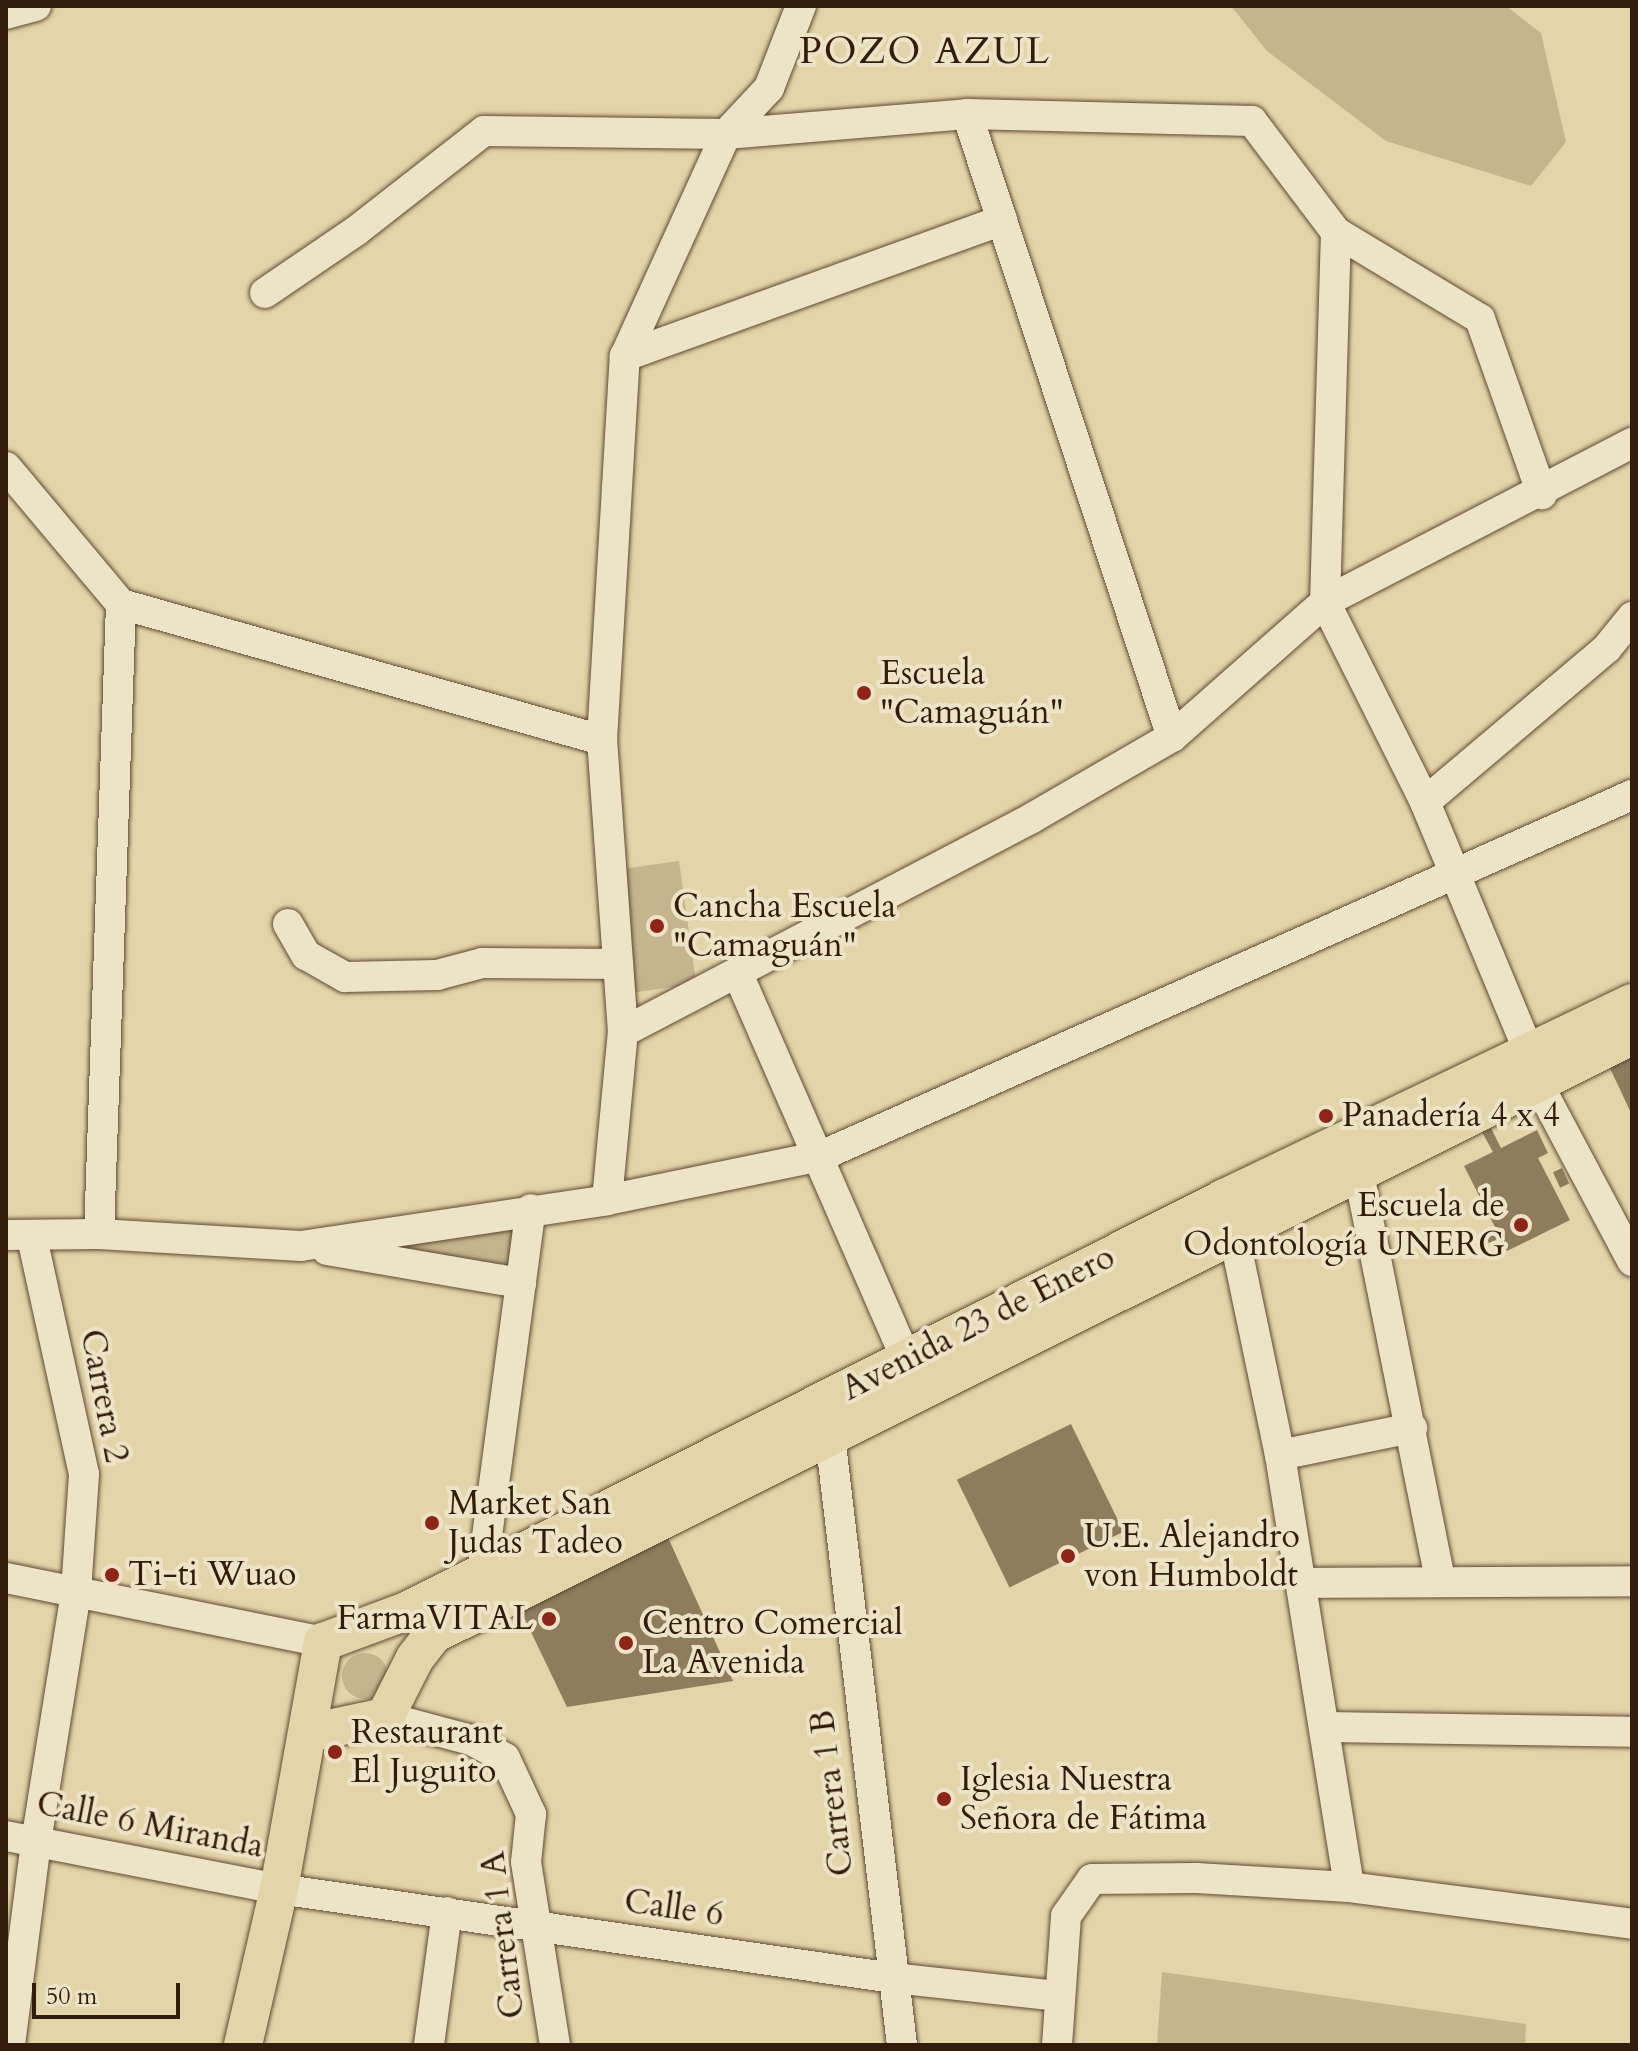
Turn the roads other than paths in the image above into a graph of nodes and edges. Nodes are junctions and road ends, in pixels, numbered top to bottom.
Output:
1 (36, 6) edge
2 (801, 6) edge
3 (6, 14) edge
4 (967, 114) junction
5 (726, 134) junction
6 (1002, 220) junction
7 (1336, 232) junction
8 (265, 293) dead end
9 (625, 356) junction
10 (1632, 443) edge
11 (6, 467) edge
12 (1542, 494) junction
13 (1325, 602) junction
14 (121, 604) junction
15 (1632, 617) edge
16 (1172, 737) junction
17 (602, 740) junction
18 (1632, 795) edge
19 (1425, 802) junction
20 (1454, 873) junction
21 (288, 924) dead end
22 (618, 964) junction
23 (738, 974) junction
24 (1632, 1003) edge
25 (623, 1032) junction
26 (1632, 1036) edge
27 (1533, 1067) junction
28 (821, 1156) junction
29 (1358, 1169) junction
30 (607, 1200) junction
31 (531, 1209) junction
32 (1230, 1215) junction
33 (99, 1234) junction
34 (19, 1237) edge
35 (301, 1246) junction
36 (1632, 1261) edge
37 (521, 1283) junction
38 (907, 1360) junction
39 (1412, 1428) junction
40 (830, 1436) junction
41 (1280, 1455) junction
42 (482, 1574) junction
43 (6, 1578) edge
44 (1440, 1581) junction
45 (1632, 1581) edge
46 (1302, 1583) junction
47 (76, 1592) junction
48 (323, 1642) junction
49 (385, 1717) junction
50 (1326, 1727) junction
51 (1632, 1732) edge
52 (309, 1733) junction
53 (6, 1836) edge
54 (36, 1842) junction
55 (1349, 1887) junction
56 (279, 1889) junction
57 (447, 1912) junction
58 (1632, 1924) edge
59 (538, 1927) junction
60 (893, 1978) junction
61 (1058, 1996) junction
62 (10, 2045) edge
63 (243, 2045) edge
64 (429, 2045) edge
65 (555, 2045) edge
66 (902, 2045) edge
67 (1057, 2045) edge

1 - 3 street
2 - 5 street
4 - 5 street
4 - 6 street
4 - 7 street
5 - 8 street
5 - 9 street
6 - 9 street
6 - 16 street
7 - 12 street
7 - 13 street
9 - 17 street
10 - 12 street
11 - 14 street
12 - 13 street
13 - 16 street
13 - 19 street
14 - 17 street
14 - 33 street
15 - 19 street
16 - 23 street
17 - 22 street
18 - 20 street
19 - 20 street
20 - 27 street
20 - 28 street
21 - 22 street
22 - 25 street
23 - 25 street
23 - 28 street
24 - 27 main road, Avenida 23 de Enero
25 - 30 street
26 - 27 main road, Avenida 23 de Enero
27 - 29 main road, Avenida 23 de Enero
27 - 32 main road, Avenida 23 de Enero
27 - 36 street
28 - 30 street
28 - 38 street
29 - 32 main road, Avenida 23 de Enero
29 - 39 street
30 - 31 street
31 - 35 street
31 - 37 street
32 - 38 main road, Avenida 23 de Enero
32 - 40 main road, Avenida 23 de Enero
32 - 41 street
33 - 34 street
33 - 35 street
34 - 47 street, Carrera 2
35 - 37 street
37 - 42 street
38 - 42 main road, Avenida 23 de Enero
39 - 41 street
39 - 44 street
40 - 49 main road, Avenida 23 de Enero
40 - 60 street, Carrera 1 B
41 - 46 street
42 - 48 main road, Avenida 23 de Enero
43 - 47 street
44 - 45 street
44 - 46 street
46 - 50 street
47 - 48 street
47 - 54 street, Carrera 2
48 - 52 main road
49 - 52 main road
49 - 59 street, Carrera 1 A
50 - 51 street
50 - 55 street
52 - 56 main road
53 - 54 street, Calle 6 Miranda
54 - 56 street, Calle 6 Miranda
54 - 62 street, Carrera 2
55 - 58 street
55 - 61 street
56 - 57 street, Calle 6
56 - 63 main road
57 - 59 street, Calle 6
57 - 64 street
59 - 60 street, Calle 6
59 - 65 street, Carrera 1 A
60 - 61 street, Calle 6
60 - 66 street, Carrera 1 B
61 - 67 street

